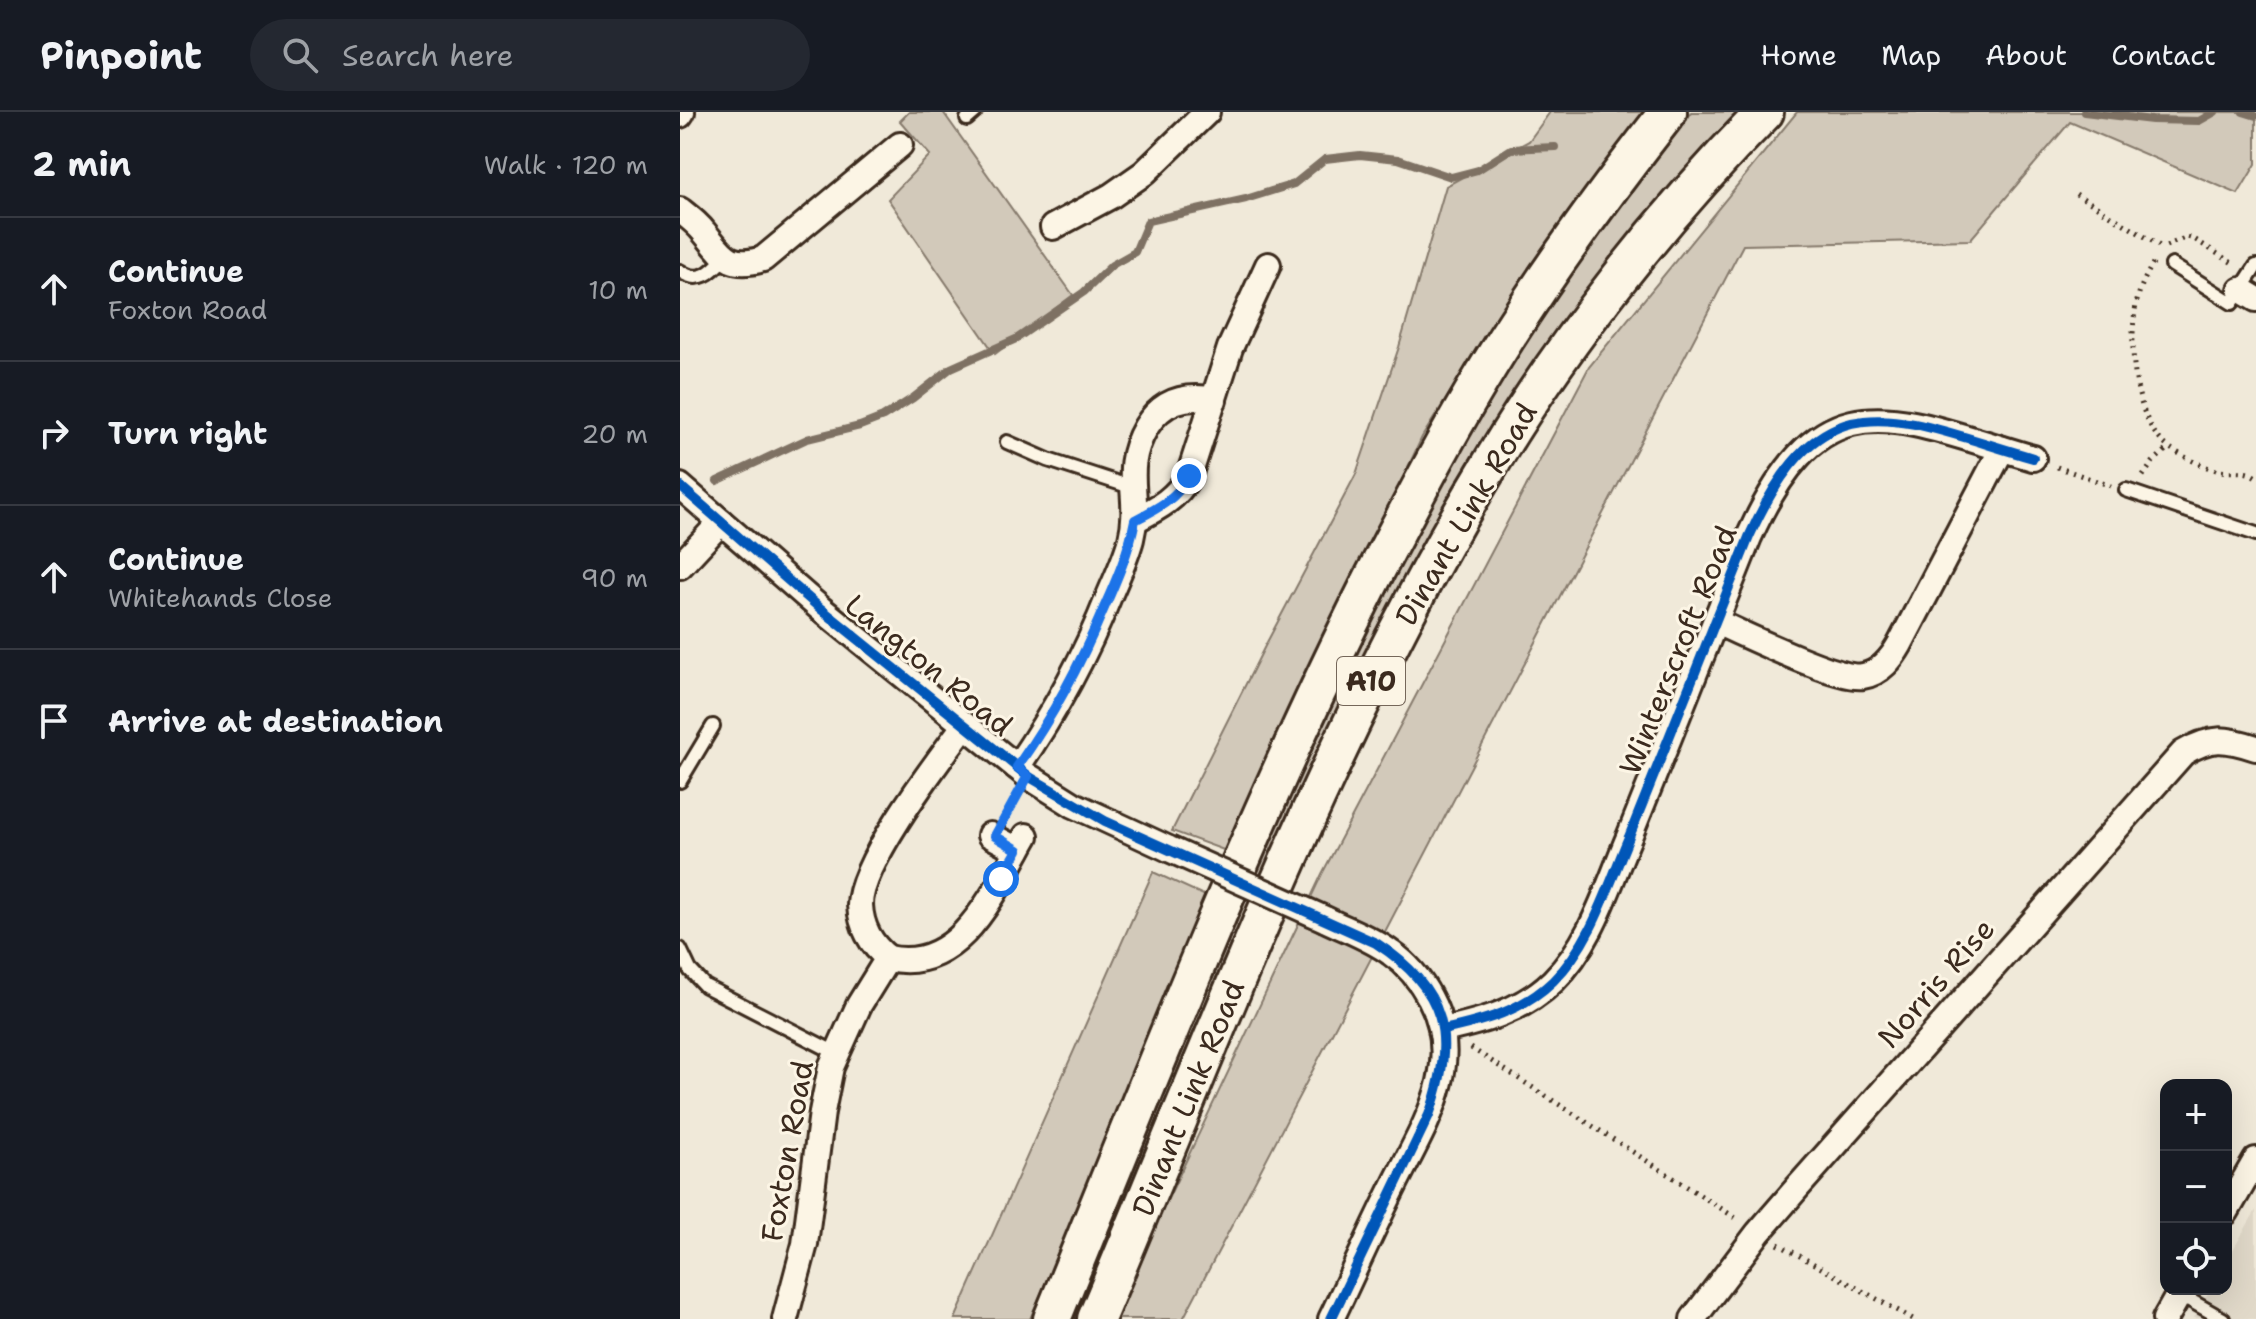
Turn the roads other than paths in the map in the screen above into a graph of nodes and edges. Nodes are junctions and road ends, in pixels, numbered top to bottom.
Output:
1 (1207, 112) edge
2 (1668, 112) edge
3 (1765, 112) edge
4 (900, 145) dead end
5 (680, 210) edge
6 (1053, 227) dead end
7 (725, 257) junction
8 (1268, 265) dead end
9 (2172, 265) dead end
10 (680, 271) edge
11 (2251, 282) edge
12 (1214, 400) junction
13 (1007, 442) dead end
14 (2002, 449) junction
15 (2033, 458) road end
16 (680, 486) edge
17 (1131, 487) junction
18 (2130, 492) road end
19 (1135, 520) junction
20 (721, 522) junction
21 (2256, 534) edge
22 (680, 566) edge
23 (1716, 622) junction
24 (713, 726) dead end
25 (964, 726) junction
26 (2256, 748) edge
27 (1022, 771) junction
28 (680, 781) edge
29 (992, 835) road end
30 (680, 949) edge
31 (888, 958) junction
32 (1443, 1030) junction
33 (836, 1053) junction
34 (2256, 1160) edge
35 (2232, 1202) edge
36 (2178, 1295) edge
37 (2186, 1295) edge
38 (785, 1319) edge
39 (1052, 1319) edge
40 (1096, 1319) edge
41 (1331, 1319) edge
42 (1693, 1319) edge
43 (2165, 1319) edge
44 (2223, 1319) edge

1 - 6 street
2 - 39 main road, Dinant Link Road / A10
3 - 40 main road, Dinant Link Road / A10
4 - 7 street
5 - 7 street
7 - 10 lane
8 - 12 street
9 - 11 lane
12 - 17 street
12 - 19 street
13 - 17 lane
14 - 15 street, Winterscroft Road
14 - 23 street, Winterscroft Road
14 - 23 street, Winterscroft Road
16 - 20 street, Langton Road
17 - 19 street
18 - 21 lane
19 - 27 street
20 - 22 street
20 - 25 street, Langton Road
23 - 32 street, Winterscroft Road
24 - 28 lane
25 - 27 street, Langton Road
25 - 31 street
26 - 42 street, Norris Rise
27 - 32 street, Langton Road, bridge
29 - 31 street
30 - 33 lane
31 - 33 street, Foxton Road
32 - 41 street
33 - 38 street, Foxton Road
34 - 35 street
36 - 43 street
37 - 44 lane

